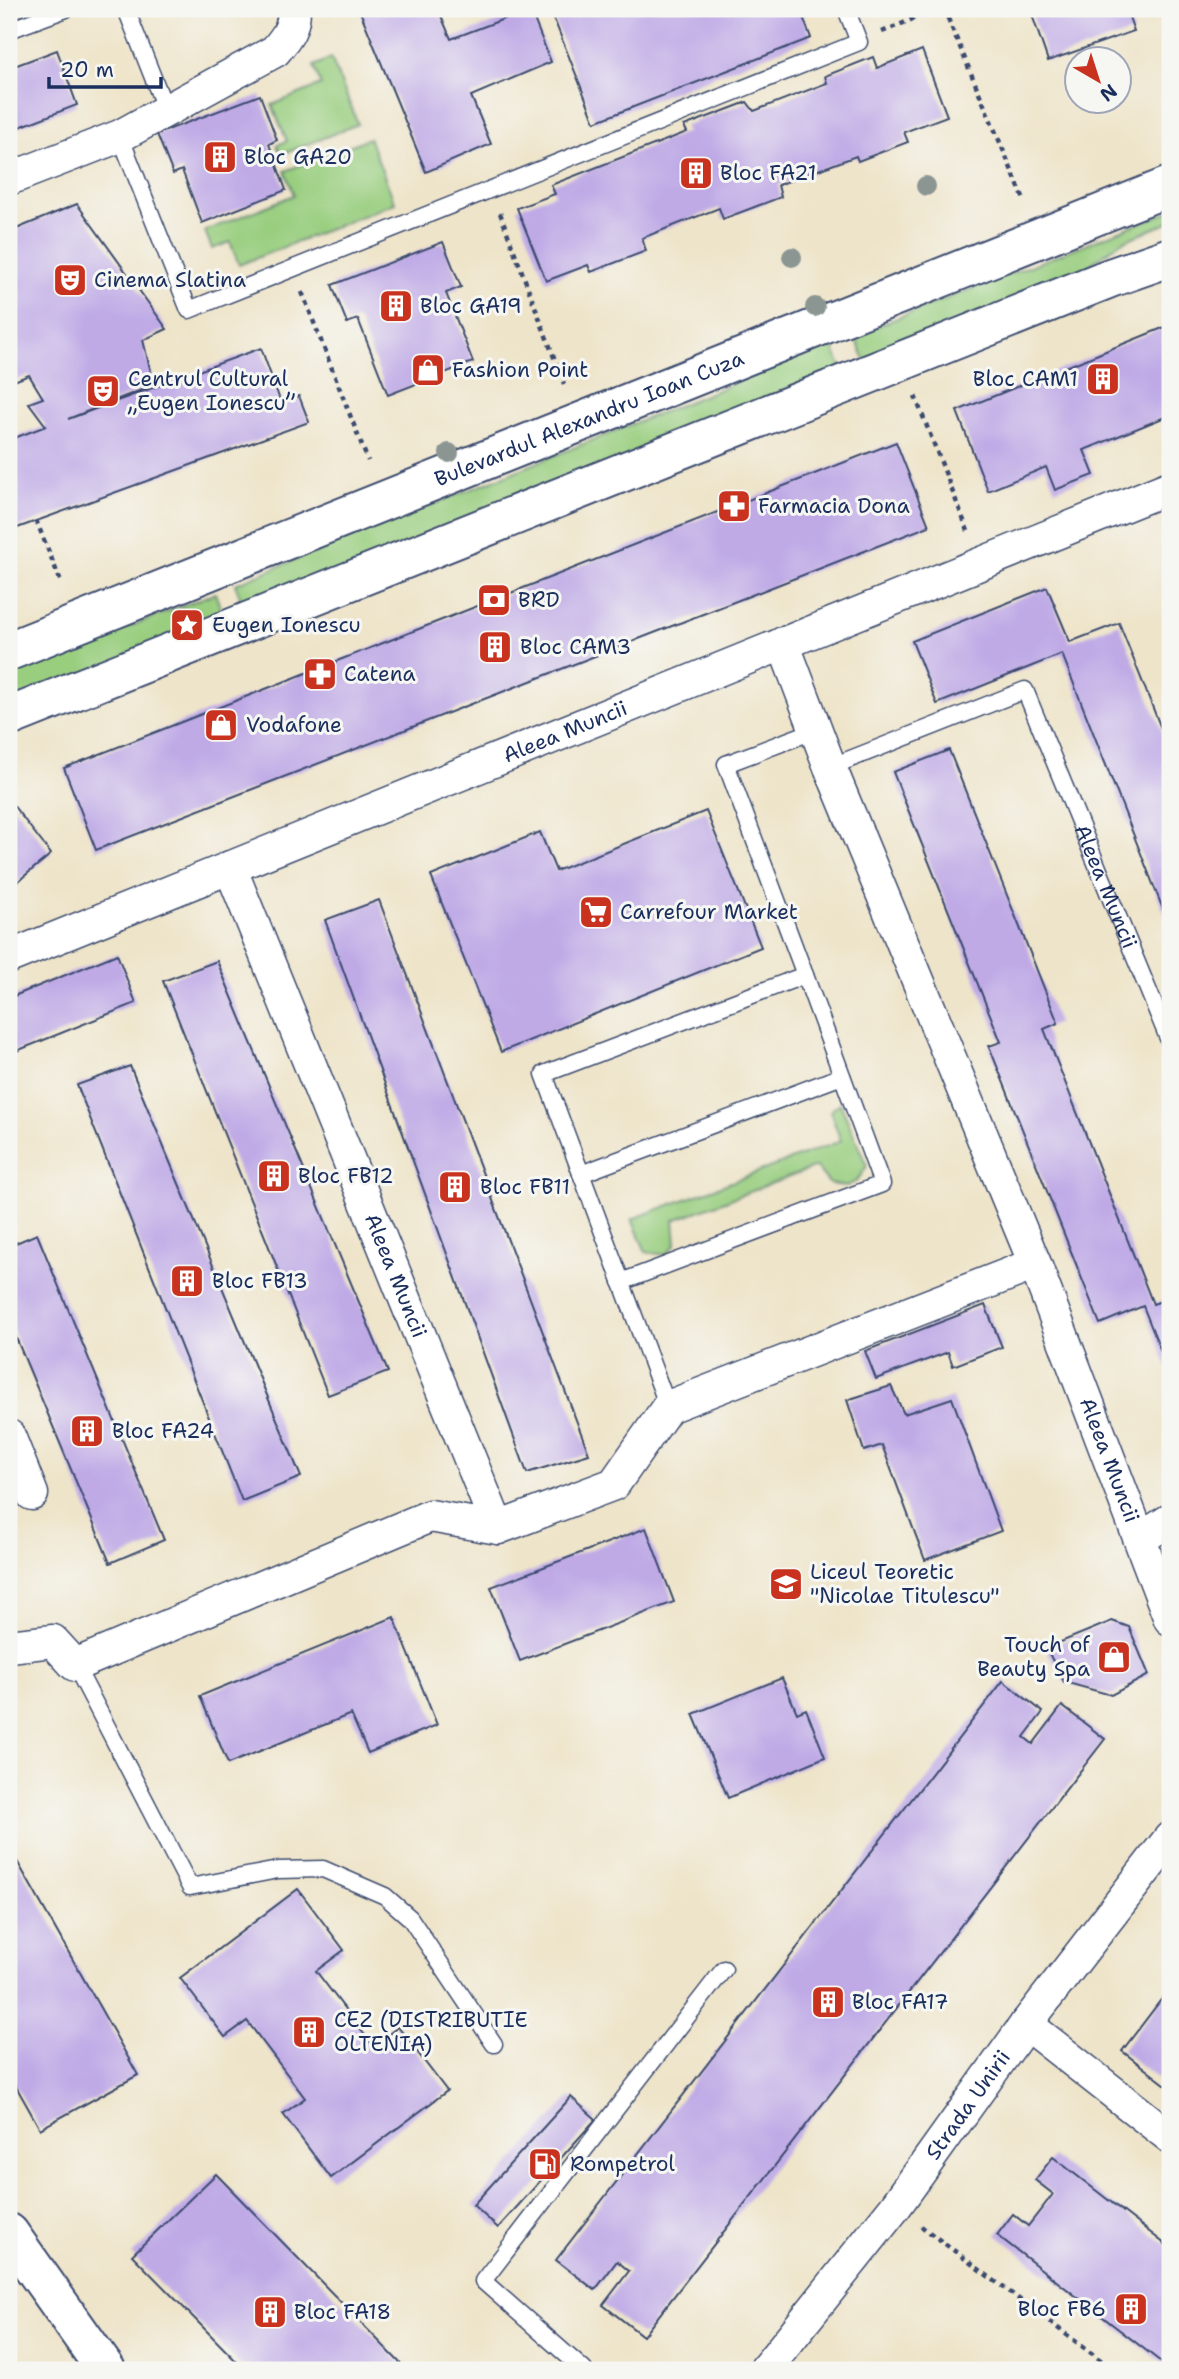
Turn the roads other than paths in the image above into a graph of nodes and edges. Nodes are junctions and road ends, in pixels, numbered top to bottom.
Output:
1 (66, 9) edge
2 (125, 9) edge
3 (294, 9) edge
4 (846, 9) edge
5 (9, 30) edge
6 (167, 113) junction
7 (120, 136) junction
8 (9, 179) edge
9 (1170, 187) edge
10 (1170, 257) edge
11 (1170, 487) edge
12 (783, 643) junction
13 (9, 651) edge
14 (9, 717) edge
15 (816, 730) junction
16 (830, 767) junction
17 (230, 867) junction
18 (9, 957) edge
19 (805, 975) junction
20 (1170, 1043) edge
21 (842, 1076) junction
22 (581, 1174) junction
23 (1035, 1264) junction
24 (621, 1282) junction
25 (668, 1407) junction
26 (9, 1436) edge
27 (32, 1494) dead end
28 (1170, 1520) edge
29 (498, 1528) junction
30 (1140, 1539) junction
31 (1170, 1619) edge
32 (9, 1646) edge
33 (75, 1665) junction
34 (1170, 1838) edge
35 (724, 1969) dead end
36 (1026, 2024) junction
37 (494, 2044) dead end
38 (1170, 2137) edge
39 (9, 2233) edge
40 (106, 2370) edge
41 (584, 2370) edge
42 (765, 2370) edge

1 - 5 lane
2 - 6 lane
3 - 6 street
4 - 7 lane
6 - 7 street
7 - 8 street
9 - 13 main road, Bulevardul Alexandru Ioan Cuza
10 - 14 main road
11 - 12 street, Aleea Muncii
12 - 15 street, Aleea Muncii
12 - 17 street, Aleea Muncii
15 - 16 street, Aleea Muncii
15 - 19 lane
16 - 20 lane, Aleea Muncii
16 - 23 street, Aleea Muncii
17 - 18 street, Aleea Muncii
17 - 29 street, Aleea Muncii
19 - 21 lane
19 - 22 lane
21 - 22 lane
21 - 24 lane
22 - 24 lane
23 - 25 street
23 - 30 street, Aleea Muncii
24 - 25 lane
25 - 29 street
26 - 27 street
28 - 30 street, Aleea Muncii
29 - 33 street
30 - 31 street, Aleea Muncii
32 - 33 street
33 - 37 lane
34 - 36 street, Strada Unirii
35 - 41 lane
36 - 38 street
36 - 42 street, Strada Unirii
39 - 40 main road

